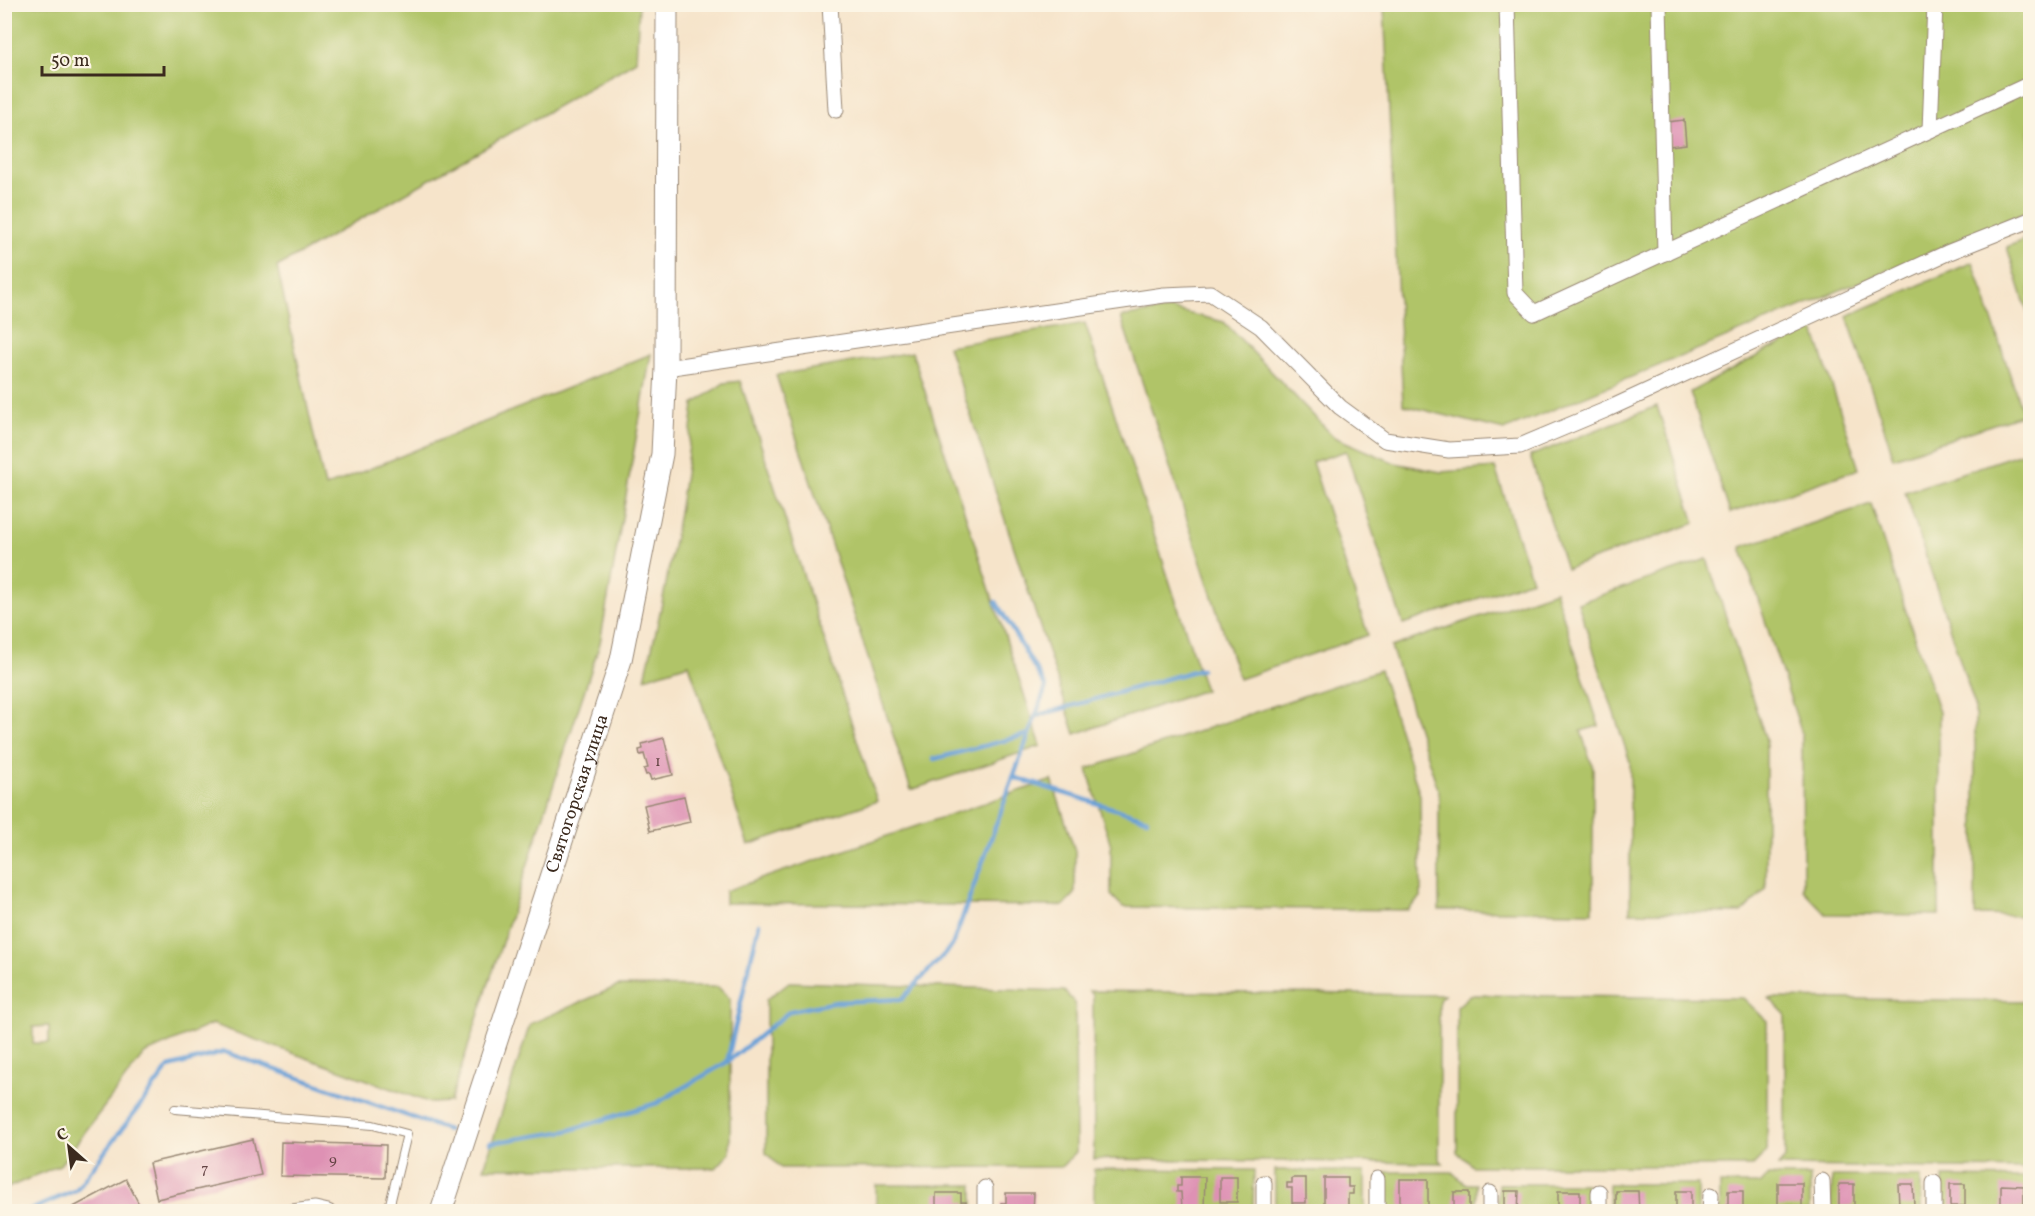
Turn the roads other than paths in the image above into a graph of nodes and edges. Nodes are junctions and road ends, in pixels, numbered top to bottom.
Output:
1 (667, 4) edge
2 (830, 4) edge
3 (1507, 4) edge
4 (1659, 4) edge
5 (1935, 4) edge
6 (2031, 84) edge
7 (836, 110) dead end
8 (1930, 130) junction
9 (2031, 220) edge
10 (1665, 253) junction
11 (666, 368) junction
12 (175, 1109) dead end
13 (1377, 1179) dead end
14 (1822, 1181) dead end
15 (1264, 1183) dead end
16 (1934, 1183) dead end
17 (985, 1188) dead end
18 (1599, 1192) dead end
19 (1490, 1193) dead end
20 (1711, 1194) dead end
21 (292, 1212) edge
22 (328, 1212) edge
23 (388, 1212) edge
24 (441, 1212) edge
25 (985, 1212) edge
26 (1264, 1212) edge
27 (1377, 1212) edge
28 (1490, 1212) edge
29 (1599, 1212) edge
30 (1710, 1212) edge
31 (1822, 1212) edge
32 (1934, 1212) edge

1 - 11 street, Святогорская улица
2 - 7 street
3 - 10 street
4 - 10 street
5 - 8 street
6 - 8 street
8 - 10 street
9 - 11 street
11 - 24 street, Святогорская улица
12 - 23 lane
13 - 27 street
14 - 31 street
15 - 26 street
16 - 32 street
17 - 25 street
18 - 29 street
19 - 28 street
20 - 30 street
21 - 22 street

